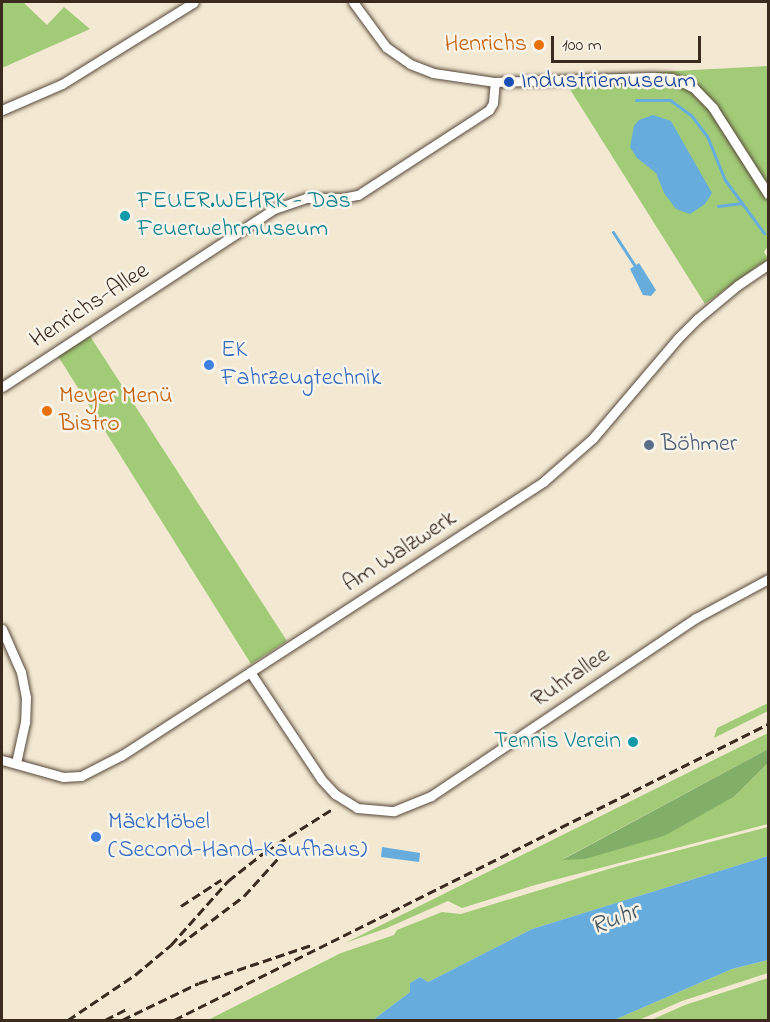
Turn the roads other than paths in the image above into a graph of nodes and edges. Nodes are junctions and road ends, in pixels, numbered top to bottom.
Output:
1 (194, 2) edge
2 (352, 2) edge
3 (495, 82) junction
4 (2, 110) edge
5 (768, 194) edge
6 (768, 265) edge
7 (2, 387) edge
8 (768, 579) edge
9 (2, 629) edge
10 (250, 672) junction
11 (2, 760) edge
12 (16, 763) junction

1 - 4 street
2 - 3 street
3 - 5 street
3 - 7 street, Henrichs-Allee
6 - 10 street, Am Walzwerk
8 - 10 street, Ruhrallee
9 - 12 street
10 - 12 street, Am Walzwerk
11 - 12 street, Am Walzwerk

